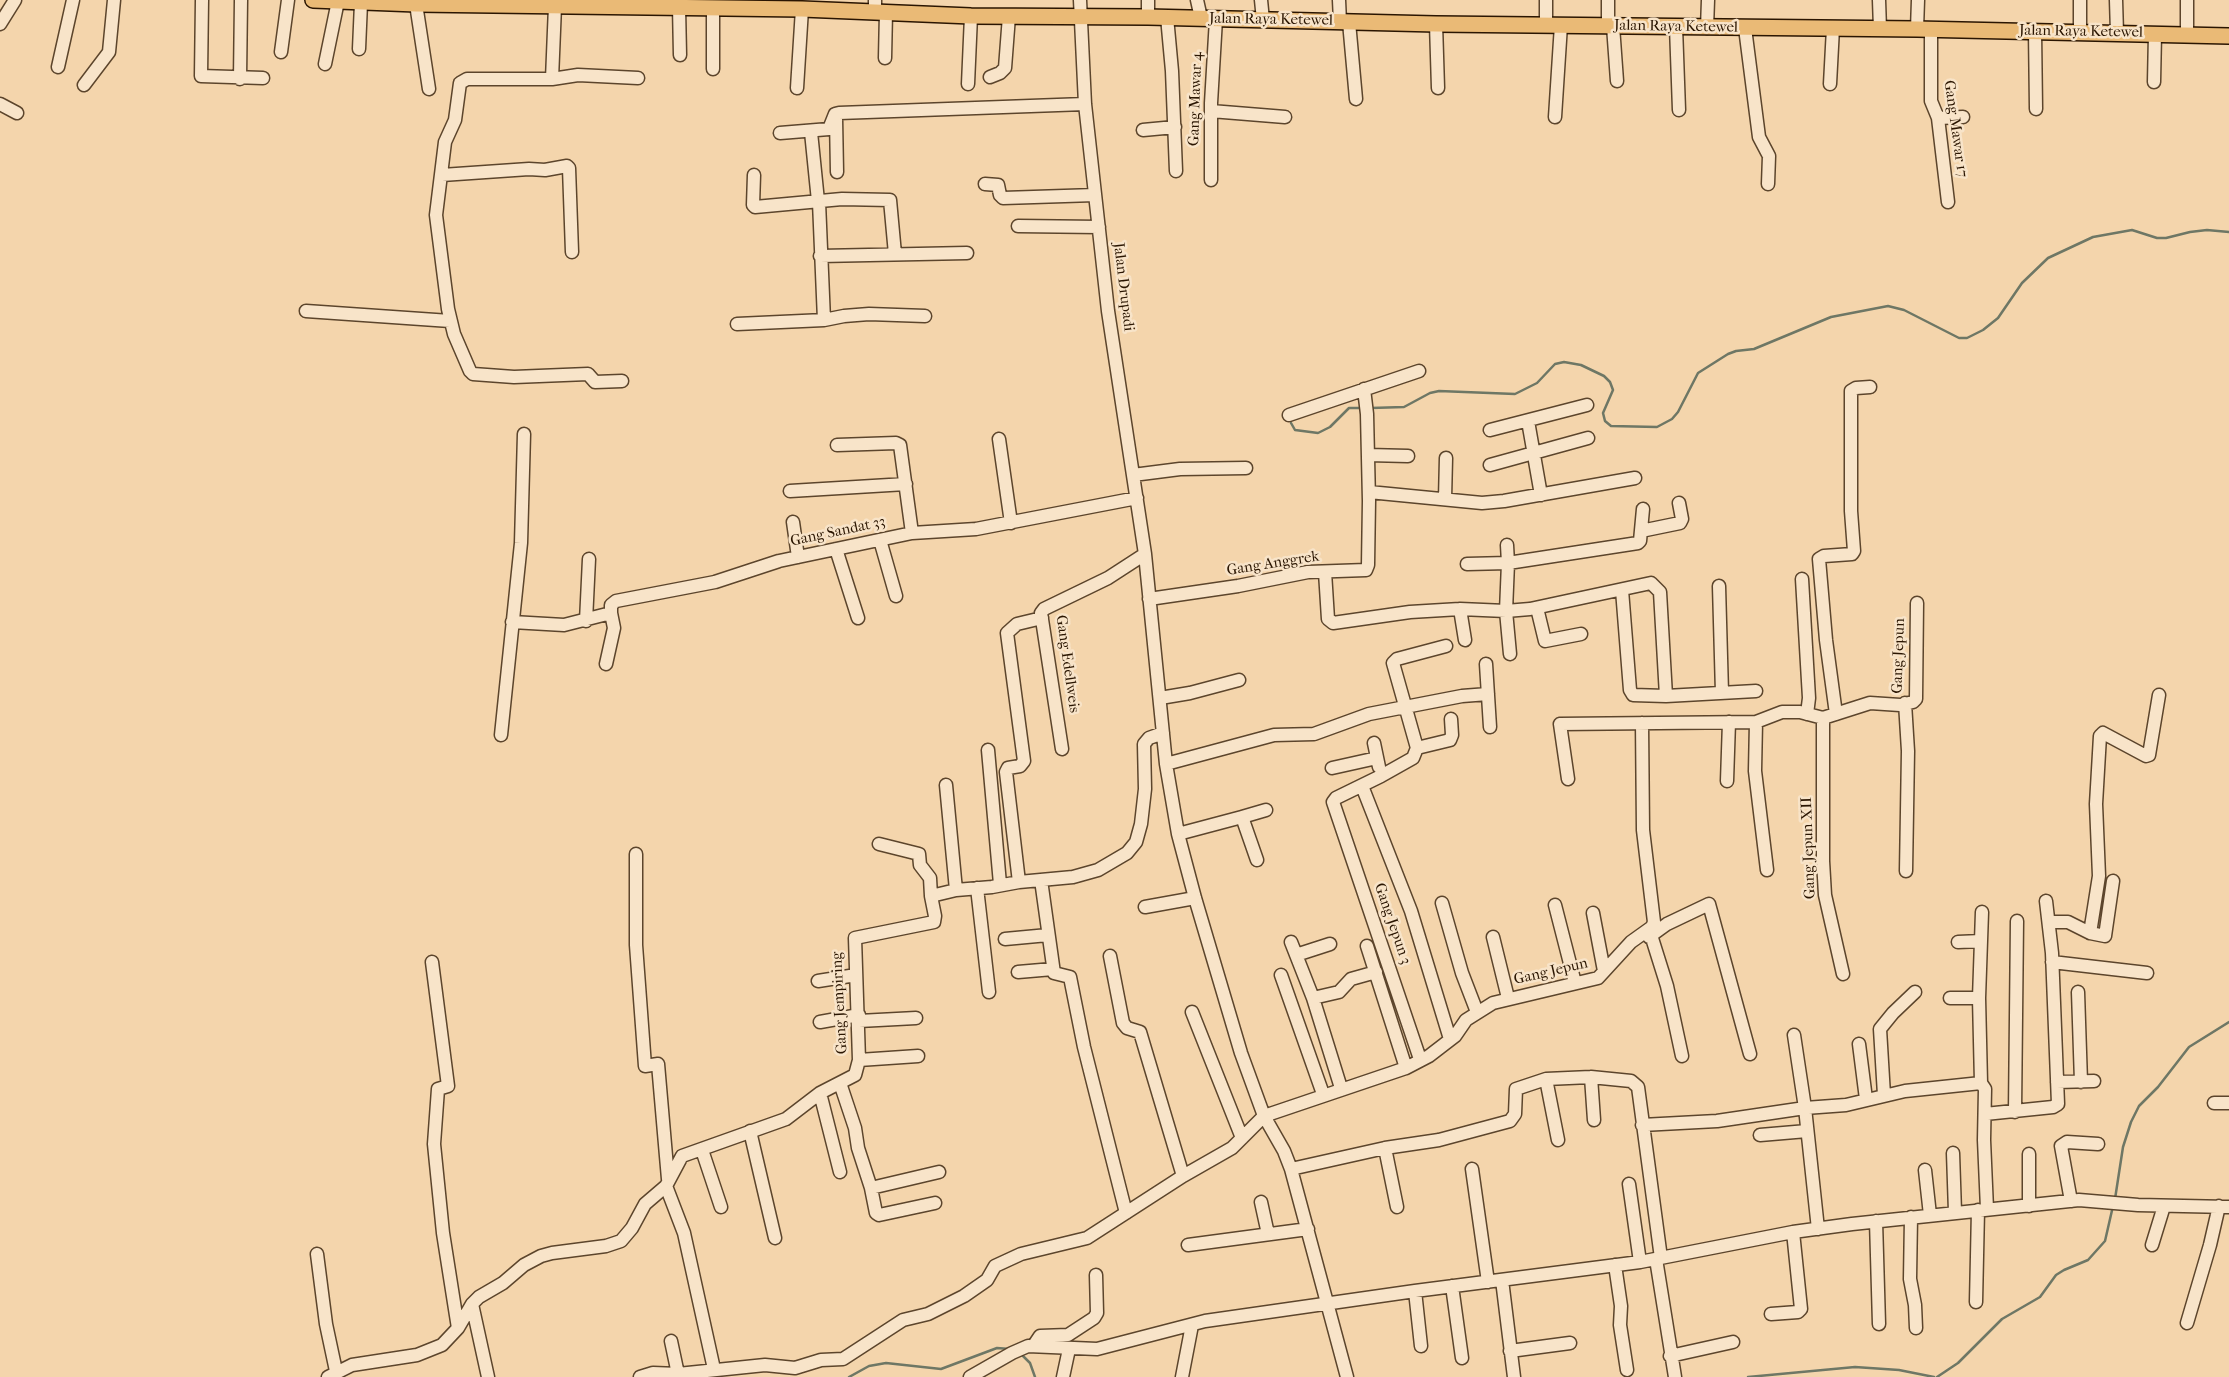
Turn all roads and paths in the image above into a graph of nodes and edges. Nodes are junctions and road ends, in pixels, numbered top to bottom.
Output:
1 (15, 0) edge
2 (73, 0) edge
3 (114, 0) edge
4 (202, 0) edge
5 (241, 0) edge
6 (288, 0) edge
7 (313, 0) edge
8 (1080, 0) edge
9 (1148, 0) edge
10 (1197, 0) edge
11 (1261, 0) edge
12 (1339, 0) edge
13 (1546, 0) edge
14 (1608, 0) edge
15 (1708, 0) edge
16 (1879, 0) edge
17 (1918, 0) edge
18 (2080, 0) edge
19 (2116, 0) edge
20 (2187, 0) edge
21 (338, 1) edge
22 (358, 2) edge
23 (595, 3) edge
24 (650, 3) edge
25 (416, 4) junction
26 (542, 4) edge
27 (843, 6) edge
28 (679, 8) junction
29 (713, 8) junction
30 (879, 8) edge
31 (802, 9) junction
32 (970, 16) junction
33 (1009, 16) junction
34 (1080, 17) junction
35 (1148, 17) junction
36 (1167, 18) junction
37 (1200, 18) junction
38 (1216, 19) junction
39 (1263, 20) junction
40 (1345, 22) junction
41 (0, 24) edge
42 (1436, 24) junction
43 (1546, 25) junction
44 (1561, 25) junction
45 (1610, 26) junction
46 (1676, 27) junction
47 (1707, 28) junction
48 (1745, 28) junction
49 (1833, 28) junction
50 (1880, 28) junction
51 (1924, 29) junction
52 (2034, 31) junction
53 (2080, 32) junction
54 (2116, 33) junction
55 (2155, 34) junction
56 (2187, 35) junction
57 (2229, 36) edge
58 (359, 49) dead end
59 (281, 52) dead end
60 (680, 56) dead end
61 (884, 58) dead end
62 (325, 64) dead end
63 (58, 67) dead end
64 (713, 69) dead end
65 (990, 77) dead end
66 (240, 78) junction
67 (264, 78) dead end
68 (552, 78) junction
69 (638, 78) dead end
70 (1617, 82) dead end
71 (2154, 82) dead end
72 (968, 84) dead end
73 (1830, 84) dead end
74 (84, 85) dead end
75 (797, 88) dead end
76 (1438, 88) dead end
77 (429, 89) dead end
78 (1356, 99) dead end
79 (0, 104) edge
80 (1085, 104) junction
81 (2036, 109) dead end
82 (1679, 110) dead end
83 (1211, 111) junction
84 (17, 113) dead end
85 (836, 113) junction
86 (1285, 117) dead end
87 (1554, 117) dead end
88 (1963, 117) dead end
89 (1938, 118) junction
90 (1175, 127) junction
91 (1143, 130) dead end
92 (812, 132) junction
93 (780, 133) dead end
94 (1176, 171) dead end
95 (837, 172) dead end
96 (442, 175) junction
97 (754, 175) dead end
98 (1211, 180) dead end
99 (985, 184) dead end
100 (1768, 184) dead end
101 (1095, 195) junction
102 (818, 202) junction
103 (1948, 202) dead end
104 (1018, 226) dead end
105 (1099, 227) junction
106 (572, 252) dead end
107 (967, 253) dead end
108 (895, 254) junction
109 (820, 256) junction
110 (306, 311) dead end
111 (925, 316) dead end
112 (824, 320) junction
113 (450, 322) junction
114 (737, 324) dead end
115 (1419, 371) dead end
116 (622, 381) dead end
117 (1870, 387) dead end
118 (1364, 389) junction
119 (1587, 405) dead end
120 (1289, 415) dead end
121 (1528, 421) junction
122 (1490, 430) dead end
123 (524, 434) dead end
124 (1588, 438) dead end
125 (999, 440) dead end
126 (838, 445) dead end
127 (1533, 453) junction
128 (1368, 455) junction
129 (1408, 456) dead end
130 (1446, 458) dead end
131 (1490, 465) dead end
132 (1246, 468) dead end
133 (1133, 475) junction
134 (1635, 478) dead end
135 (906, 484) junction
136 (790, 491) dead end
137 (1369, 492) junction
138 (1542, 495) junction
139 (1137, 498) junction
140 (1445, 499) junction
141 (1679, 503) dead end
142 (1643, 509) dead end
143 (793, 522) dead end
144 (1011, 522) junction
145 (1641, 531) junction
146 (912, 533) junction
147 (880, 540) junction
148 (1507, 545) dead end
149 (836, 549) junction
150 (798, 557) junction
151 (589, 559) dead end
152 (1146, 562) junction
153 (1467, 564) dead end
154 (1508, 564) junction
155 (1325, 572) junction
156 (1802, 579) dead end
157 (1719, 586) dead end
158 (1622, 590) junction
159 (896, 596) dead end
160 (1148, 599) junction
161 (1917, 603) dead end
162 (1537, 608) junction
163 (1460, 609) junction
164 (1506, 611) junction
165 (610, 613) junction
166 (858, 618) dead end
167 (1042, 618) junction
168 (586, 621) junction
169 (512, 622) junction
170 (1581, 634) dead end
171 (1465, 640) dead end
172 (1446, 646) dead end
173 (1510, 654) dead end
174 (606, 664) dead end
175 (1486, 664) dead end
176 (1239, 680) dead end
177 (1756, 691) dead end
178 (1722, 693) junction
179 (1488, 694) junction
180 (2159, 695) dead end
181 (1666, 696) junction
182 (1160, 698) junction
183 (1905, 704) junction
184 (1404, 708) junction
185 (1806, 714) junction
186 (1836, 714) junction
187 (1823, 718) junction
188 (1451, 719) dead end
189 (1729, 722) junction
190 (1756, 722) junction
191 (1642, 723) junction
192 (1490, 727) dead end
193 (1163, 733) junction
194 (501, 734) dead end
195 (1374, 744) dead end
196 (1062, 748) dead end
197 (1417, 748) junction
198 (988, 750) dead end
199 (1377, 758) junction
200 (1166, 764) junction
201 (1332, 768) dead end
202 (1381, 776) junction
203 (1568, 779) dead end
204 (1727, 780) dead end
205 (946, 785) dead end
206 (1362, 786) junction
207 (1266, 810) dead end
208 (1242, 817) junction
209 (1178, 834) junction
210 (879, 844) dead end
211 (636, 854) dead end
212 (1257, 860) dead end
213 (1767, 870) dead end
214 (1906, 871) dead end
215 (1041, 880) junction
216 (2112, 881) dead end
217 (1019, 882) junction
218 (1000, 884) junction
219 (977, 888) junction
220 (956, 890) junction
221 (931, 896) junction
222 (1195, 898) junction
223 (2046, 902) dead end
224 (1442, 903) dead end
225 (1555, 905) dead end
226 (1145, 907) dead end
227 (1982, 912) dead end
228 (1593, 913) dead end
229 (2017, 921) dead end
230 (2049, 922) junction
231 (2090, 933) junction
232 (1048, 934) junction
233 (1646, 936) junction
234 (1493, 937) dead end
235 (1005, 939) dead end
236 (1981, 941) junction
237 (1291, 942) dead end
238 (1958, 942) dead end
239 (1330, 944) dead end
240 (1367, 946) dead end
241 (1296, 954) junction
242 (1110, 956) dead end
243 (432, 962) dead end
244 (2052, 962) junction
245 (1053, 969) junction
246 (1604, 971) junction
247 (1018, 972) dead end
248 (1376, 972) junction
249 (2147, 972) dead end
250 (1843, 974) dead end
251 (856, 975) junction
252 (1281, 975) dead end
253 (818, 981) dead end
254 (1575, 983) junction
255 (989, 992) dead end
256 (1915, 992) dead end
257 (2078, 992) dead end
258 (1313, 998) junction
259 (1508, 998) junction
260 (1950, 998) dead end
261 (1979, 998) junction
262 (1192, 1012) dead end
263 (1477, 1012) junction
264 (859, 1018) junction
265 (916, 1018) dead end
266 (820, 1022) dead end
267 (1794, 1035) dead end
268 (1450, 1039) junction
269 (1859, 1044) dead end
270 (1750, 1054) dead end
271 (918, 1056) dead end
272 (1682, 1056) dead end
273 (1420, 1059) junction
274 (859, 1060) junction
275 (1406, 1068) junction
276 (1591, 1077) junction
277 (1546, 1079) junction
278 (1980, 1082) junction
279 (2056, 1082) junction
280 (840, 1084) junction
281 (1341, 1088) junction
282 (820, 1093) junction
283 (1323, 1094) junction
284 (1884, 1095) junction
285 (1866, 1099) junction
286 (2214, 1103) dead end
287 (2229, 1103) edge
288 (1805, 1108) junction
289 (2015, 1112) junction
290 (1985, 1114) junction
291 (1264, 1116) junction
292 (1594, 1120) dead end
293 (1642, 1125) junction
294 (750, 1131) junction
295 (1807, 1131) junction
296 (1760, 1135) dead end
297 (1242, 1138) junction
298 (1558, 1140) dead end
299 (2098, 1144) dead end
300 (1385, 1148) junction
301 (702, 1150) junction
302 (1953, 1153) dead end
303 (2029, 1154) dead end
304 (1291, 1169) junction
305 (1472, 1169) dead end
306 (1925, 1170) dead end
307 (840, 1172) dead end
308 (940, 1172) dead end
309 (1183, 1176) junction
310 (667, 1184) junction
311 (1629, 1184) dead end
312 (871, 1188) junction
313 (2071, 1201) junction
314 (1261, 1202) dead end
315 (935, 1203) dead end
316 (2029, 1206) junction
317 (2164, 1206) junction
318 (2224, 1206) edge
319 (721, 1207) dead end
320 (1397, 1207) dead end
321 (1983, 1209) junction
322 (1955, 1212) junction
323 (1126, 1213) junction
324 (1930, 1215) junction
325 (1911, 1217) junction
326 (1876, 1220) junction
327 (1308, 1229) junction
328 (1818, 1229) junction
329 (1793, 1232) junction
330 (1268, 1234) junction
331 (774, 1238) dead end
332 (1188, 1245) dead end
333 (2152, 1245) dead end
334 (317, 1254) dead end
335 (1658, 1259) junction
336 (1640, 1262) junction
337 (1615, 1265) junction
338 (1096, 1275) dead end
339 (1502, 1280) junction
340 (1488, 1282) junction
341 (1452, 1286) junction
342 (1415, 1291) junction
343 (1976, 1302) dead end
344 (472, 1304) junction
345 (1328, 1304) junction
346 (1771, 1314) dead end
347 (2187, 1323) dead end
348 (1879, 1324) dead end
349 (1192, 1325) junction
350 (458, 1328) junction
351 (1916, 1328) dead end
352 (671, 1341) dead end
353 (1733, 1342) dead end
354 (1570, 1344) dead end
355 (1034, 1345) junction
356 (1421, 1346) dead end
357 (1069, 1349) junction
358 (1510, 1351) junction
359 (1670, 1356) junction
360 (1462, 1358) dead end
361 (714, 1370) junction
362 (1627, 1370) dead end
363 (332, 1374) edge
364 (678, 1374) junction
365 (488, 1377) edge
366 (640, 1377) edge
367 (970, 1377) edge
368 (1063, 1377) edge
369 (1182, 1377) edge
370 (1347, 1377) edge
371 (1514, 1377) edge
372 (1675, 1377) edge

1 - 41 street
2 - 63 street
3 - 74 street
4 - 66 street
5 - 66 street
6 - 59 street
7 - 21 main road, Jalan Raya Ketewel
8 - 34 street, Jalan Drupadi
9 - 35 street
10 - 37 street
11 - 39 street
12 - 40 street
13 - 43 street
14 - 45 street
15 - 47 street
16 - 50 street
17 - 51 street, Gang Mawar 17
18 - 53 street
19 - 54 street
20 - 56 street
21 - 22 main road, Jalan Raya Ketewel
21 - 62 street
22 - 25 main road, Jalan Raya Ketewel
22 - 58 street
23 - 24 main road, Jalan Raya Ketewel
23 - 26 main road, Jalan Raya Ketewel
24 - 28 main road, Jalan Raya Ketewel
25 - 26 main road, Jalan Raya Ketewel
25 - 77 street
26 - 68 street
27 - 30 main road, Jalan Raya Ketewel
27 - 31 main road, Jalan Raya Ketewel
28 - 29 main road, Jalan Raya Ketewel
28 - 60 street
29 - 31 main road, Jalan Raya Ketewel
29 - 64 street
30 - 32 main road, Jalan Raya Ketewel
30 - 61 street
31 - 75 street
32 - 33 main road, Jalan Raya Ketewel
32 - 72 street
33 - 34 main road, Jalan Raya Ketewel
33 - 65 street
34 - 35 main road, Jalan Raya Ketewel
34 - 80 street, Jalan Drupadi
35 - 36 main road, Jalan Raya Ketewel
36 - 37 main road, Jalan Raya Ketewel
36 - 90 street
37 - 38 main road, Jalan Raya Ketewel
38 - 39 main road, Jalan Raya Ketewel
38 - 83 street, Gang Mawar 4
39 - 40 main road, Jalan Raya Ketewel
40 - 42 main road, Jalan Raya Ketewel
40 - 78 street
42 - 43 main road, Jalan Raya Ketewel
42 - 76 street
43 - 44 main road, Jalan Raya Ketewel
44 - 45 main road, Jalan Raya Ketewel
44 - 87 street
45 - 46 main road, Jalan Raya Ketewel
45 - 70 street
46 - 47 main road, Jalan Raya Ketewel
46 - 82 street
47 - 48 main road, Jalan Raya Ketewel
48 - 49 main road, Jalan Raya Ketewel
48 - 100 street
49 - 50 main road, Jalan Raya Ketewel
49 - 73 street
50 - 51 main road, Jalan Raya Ketewel
51 - 52 main road, Jalan Raya Ketewel
51 - 89 street, Gang Mawar 17
52 - 53 main road, Jalan Raya Ketewel
52 - 81 street
53 - 54 main road, Jalan Raya Ketewel
54 - 55 main road, Jalan Raya Ketewel
55 - 56 main road, Jalan Raya Ketewel
55 - 71 street
56 - 57 main road, Jalan Raya Ketewel
66 - 67 street
68 - 69 street
68 - 96 street
79 - 84 street
80 - 85 street
80 - 101 street, Jalan Drupadi
83 - 86 street
83 - 98 street, Gang Mawar 4
85 - 92 street
85 - 95 street
88 - 89 street
89 - 103 street, Gang Mawar 17
90 - 91 street
90 - 94 street
92 - 93 street
92 - 102 street
96 - 106 street
96 - 113 street
97 - 102 street
99 - 101 street
101 - 105 street, Jalan Drupadi
102 - 108 street
102 - 109 street
104 - 105 street
105 - 133 street, Jalan Drupadi
107 - 108 street
108 - 109 street
109 - 112 street
110 - 113 street
111 - 112 street
112 - 114 street
113 - 116 street
115 - 118 street
117 - 186 street
118 - 120 street
118 - 128 street, Gang Anggrek
119 - 121 street
121 - 122 street
121 - 127 street
123 - 169 street
124 - 127 street
125 - 144 street
126 - 135 street
127 - 131 street
127 - 138 street
128 - 129 street
128 - 137 street, Gang Anggrek
130 - 140 street
132 - 133 street
133 - 139 street, Jalan Drupadi
134 - 138 street
135 - 136 street
135 - 146 street
137 - 140 street
137 - 155 street, Gang Anggrek
138 - 140 street
139 - 144 street, Gang Sandat 33
139 - 152 street, Jalan Drupadi
141 - 145 street
142 - 145 street
143 - 150 street
144 - 146 street, Gang Sandat 33
145 - 154 street
146 - 147 street, Gang Sandat 33
147 - 149 street, Gang Sandat 33
147 - 159 street
148 - 154 street
149 - 150 street, Gang Sandat 33
149 - 166 street
150 - 165 street, Gang Sandat 33
151 - 168 street
152 - 160 street, Jalan Drupadi
152 - 167 street, Gang Edellweis
153 - 154 street
154 - 164 street
155 - 160 street, Gang Anggrek
155 - 163 street
156 - 185 street
157 - 178 street
158 - 162 street
158 - 181 street
158 - 181 street
160 - 182 street, Jalan Drupadi
161 - 183 street, Gang Jepun
162 - 164 street
162 - 170 street
163 - 164 street
163 - 171 street
164 - 173 street
165 - 168 street
165 - 174 street
167 - 196 street, Gang Edellweis
167 - 217 street
168 - 169 street
169 - 194 street
172 - 184 street
175 - 179 street
176 - 182 street
177 - 178 street
178 - 181 street
179 - 184 street
179 - 192 street
180 - 231 street
182 - 193 street, Jalan Drupadi
183 - 186 street, Gang Jepun
183 - 214 street
184 - 197 street
184 - 200 street
185 - 187 street
185 - 190 street
186 - 187 street, Gang Jepun
187 - 250 street, Gang Jepun XII
188 - 197 street
189 - 190 street
189 - 191 street
189 - 204 street
190 - 213 street
191 - 203 street
191 - 233 street, Gang Jepun
193 - 200 street, Jalan Drupadi
193 - 215 street
195 - 199 street
197 - 202 street
198 - 218 street
199 - 201 street
199 - 202 street
200 - 209 street, Jalan Drupadi
202 - 206 street
205 - 220 street
206 - 268 street
206 - 273 street, Gang Jepun 3
207 - 208 street
208 - 209 street
208 - 212 street
209 - 222 street, Jalan Drupadi
210 - 221 street
211 - 310 street
215 - 217 street
215 - 232 street
216 - 231 street
217 - 218 street
218 - 219 street
219 - 220 street
219 - 255 street
220 - 221 street
221 - 251 street, Gang Jempiring
222 - 226 street
222 - 291 street, Jalan Drupadi
223 - 230 street
224 - 263 street
225 - 254 street
227 - 236 street
228 - 246 street
229 - 289 street
230 - 231 street
230 - 244 street
232 - 235 street
232 - 245 street
233 - 246 street, Gang Jepun
233 - 270 street
233 - 272 street
234 - 259 street
236 - 238 street
236 - 261 street
237 - 241 street
239 - 241 street
240 - 248 street
241 - 258 street
242 - 309 street
243 - 350 street
244 - 249 street
244 - 279 street
245 - 247 street
245 - 323 street
246 - 254 street, Gang Jepun
248 - 258 street
248 - 275 street
251 - 253 street
251 - 264 street, Gang Jempiring
252 - 283 street
254 - 259 street, Gang Jepun
256 - 284 street
257 - 279 street
258 - 281 street
259 - 263 street, Gang Jepun
260 - 261 street
261 - 278 street
262 - 297 street
263 - 268 street, Gang Jepun
264 - 265 street
264 - 266 street
264 - 274 street, Gang Jempiring
267 - 288 street
268 - 273 street, Gang Jepun
269 - 285 street
271 - 274 street
273 - 275 street, Gang Jepun
274 - 280 street, Gang Jempiring
275 - 281 street, Gang Jepun
276 - 277 street
276 - 292 street
276 - 293 street
277 - 298 street
277 - 300 street
278 - 284 street
278 - 290 street
279 - 289 street
280 - 282 street, Gang Jempiring
280 - 312 street
281 - 283 street, Gang Jepun
282 - 294 street, Gang Jempiring
282 - 307 street
283 - 291 street, Gang Jepun
284 - 285 street
285 - 288 street
286 - 287 street
288 - 293 street
288 - 295 street
289 - 290 street
290 - 321 street
291 - 297 street
291 - 304 street, Jalan Drupadi
293 - 335 street
294 - 301 street, Gang Jempiring
294 - 331 street
295 - 296 street
295 - 328 street
297 - 309 street
299 - 313 street
300 - 304 street
300 - 320 street
301 - 310 street, Gang Jempiring
301 - 319 street
302 - 322 street
303 - 316 street
304 - 327 street, Jalan Drupadi
305 - 340 street
306 - 324 street
308 - 312 street
309 - 323 street
310 - 344 street
310 - 361 street
311 - 336 street
312 - 315 street
313 - 316 street
313 - 317 street
314 - 330 street
316 - 321 street
317 - 318 street
317 - 333 street
318 - 347 street
321 - 322 street
321 - 343 street
322 - 324 street
323 - 361 street
324 - 325 street
325 - 326 street
325 - 351 street
326 - 328 street
326 - 348 street
327 - 330 street
327 - 345 street, Jalan Drupadi
328 - 329 street
329 - 335 street
329 - 346 street
330 - 332 street
334 - 363 street
335 - 336 street
335 - 359 street
336 - 337 street
337 - 339 street
337 - 362 street
338 - 355 street
339 - 340 street
339 - 358 street
340 - 341 street
341 - 342 street
341 - 360 street
342 - 345 street
342 - 356 street
344 - 350 street
344 - 365 street
345 - 349 street
345 - 370 street, Jalan Drupadi
349 - 357 street
349 - 369 street
350 - 363 street
352 - 364 street
353 - 359 street
354 - 358 street
355 - 357 street
355 - 367 street
357 - 368 street
358 - 371 street
359 - 372 street
361 - 364 street
364 - 366 street

